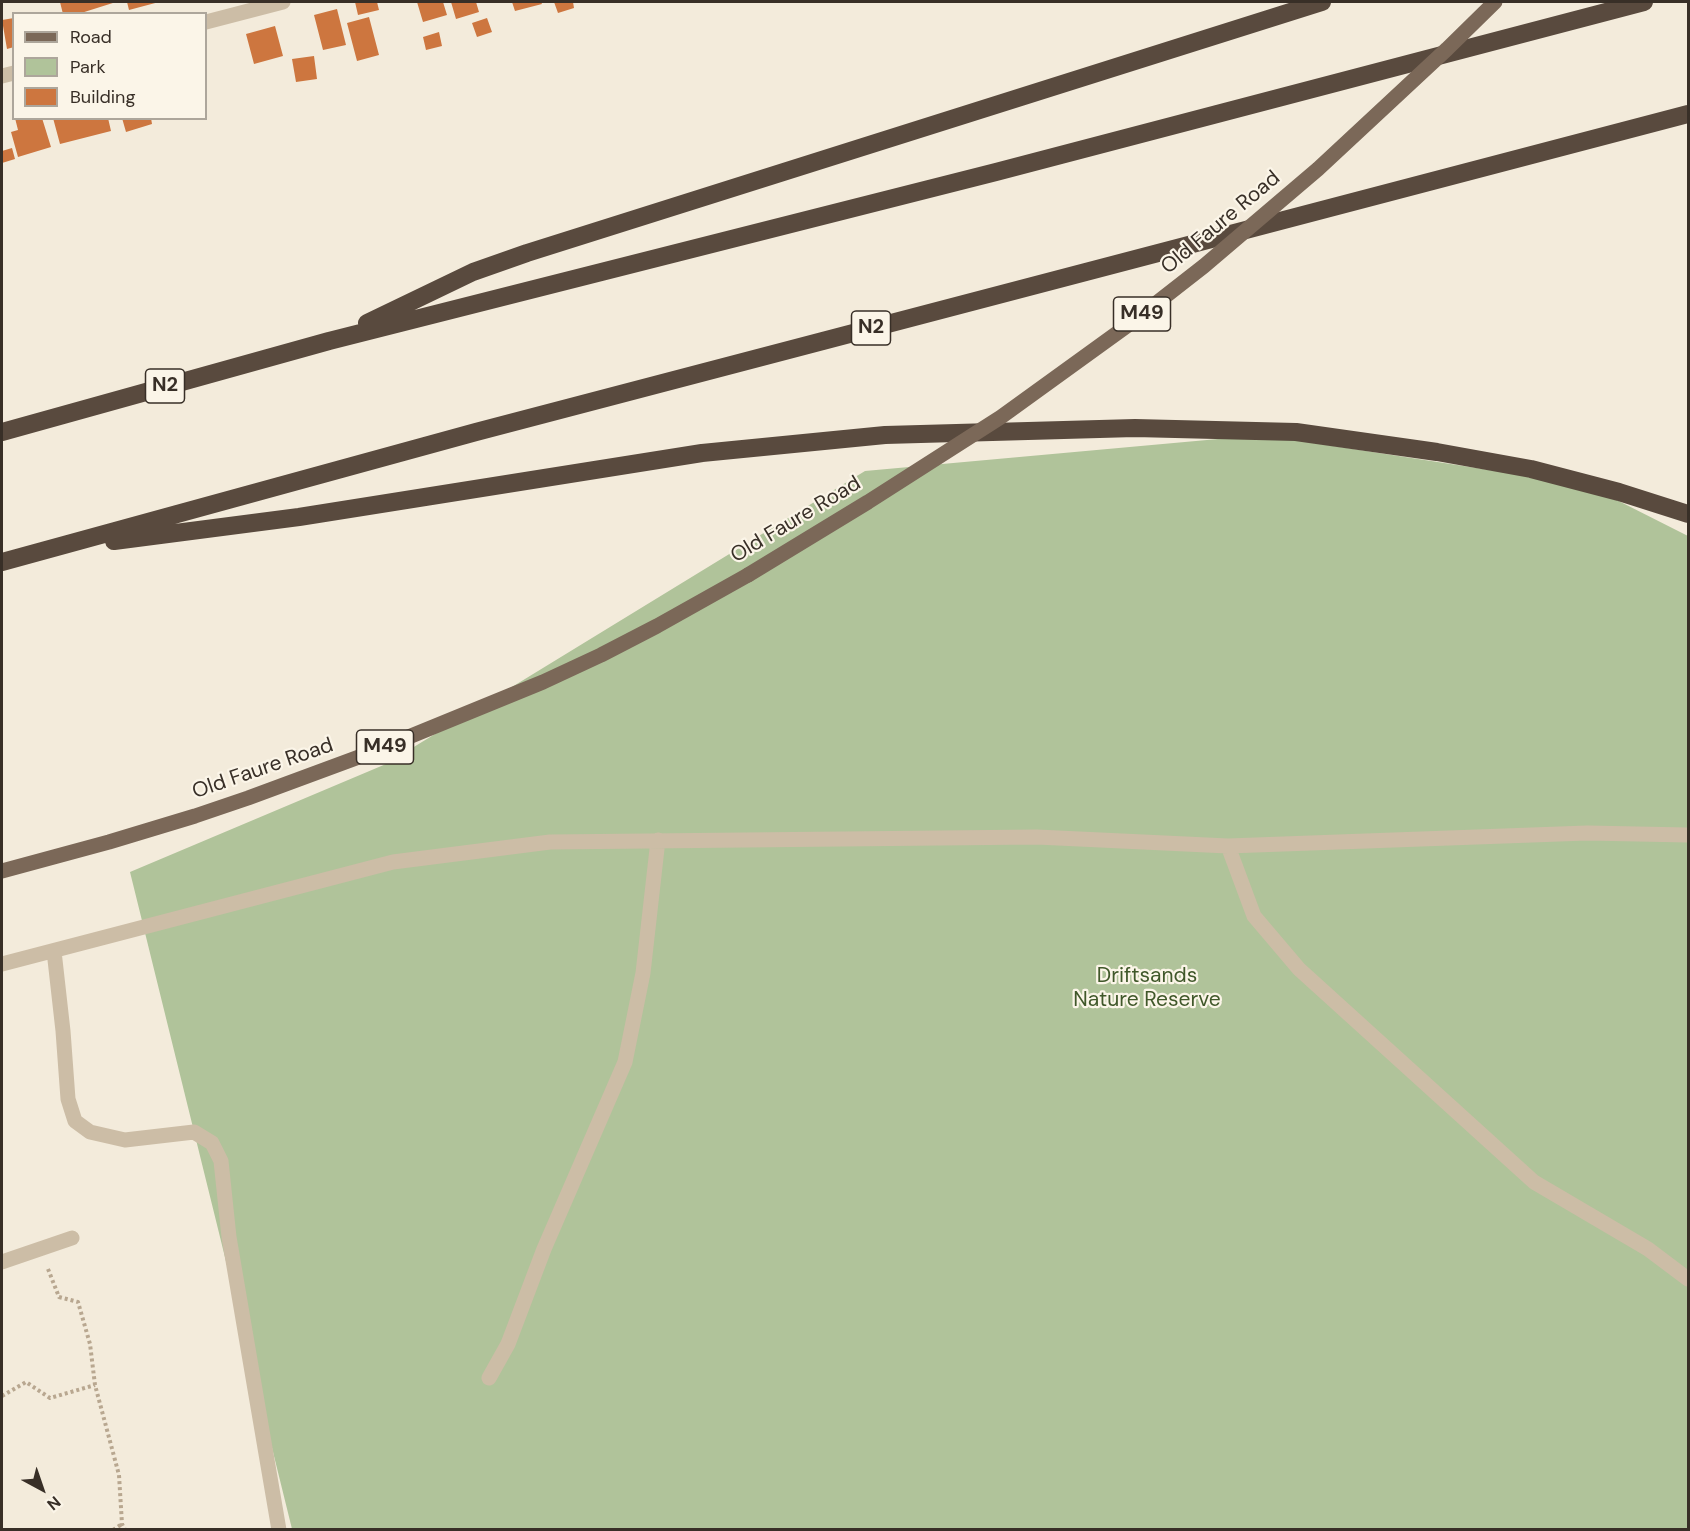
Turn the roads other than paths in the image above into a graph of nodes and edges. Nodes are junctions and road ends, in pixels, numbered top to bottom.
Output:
1 (283, 2) edge
2 (1322, 2) edge
3 (1495, 2) edge
4 (1644, 2) edge
5 (207, 22) edge
6 (1689, 114) edge
7 (329, 341) junction
8 (2, 432) edge
9 (1689, 514) edge
10 (55, 548) junction
11 (2, 562) edge
12 (1689, 836) edge
13 (658, 840) junction
14 (1228, 846) junction
15 (2, 871) edge
16 (54, 951) junction
17 (2, 964) edge
18 (72, 1238) dead end
19 (2, 1262) edge
20 (1689, 1279) edge
21 (489, 1378) dead end
22 (279, 1530) edge

1 - 5 street
2 - 7 highway
3 - 15 main road, Old Faure Road / M49, bridge
4 - 7 highway, N2
6 - 10 highway, N2
7 - 8 highway, N2
9 - 10 highway
10 - 11 highway, N2
12 - 14 street
13 - 14 street
13 - 16 street
13 - 21 street
14 - 20 street
16 - 17 street
16 - 22 street
18 - 19 street

